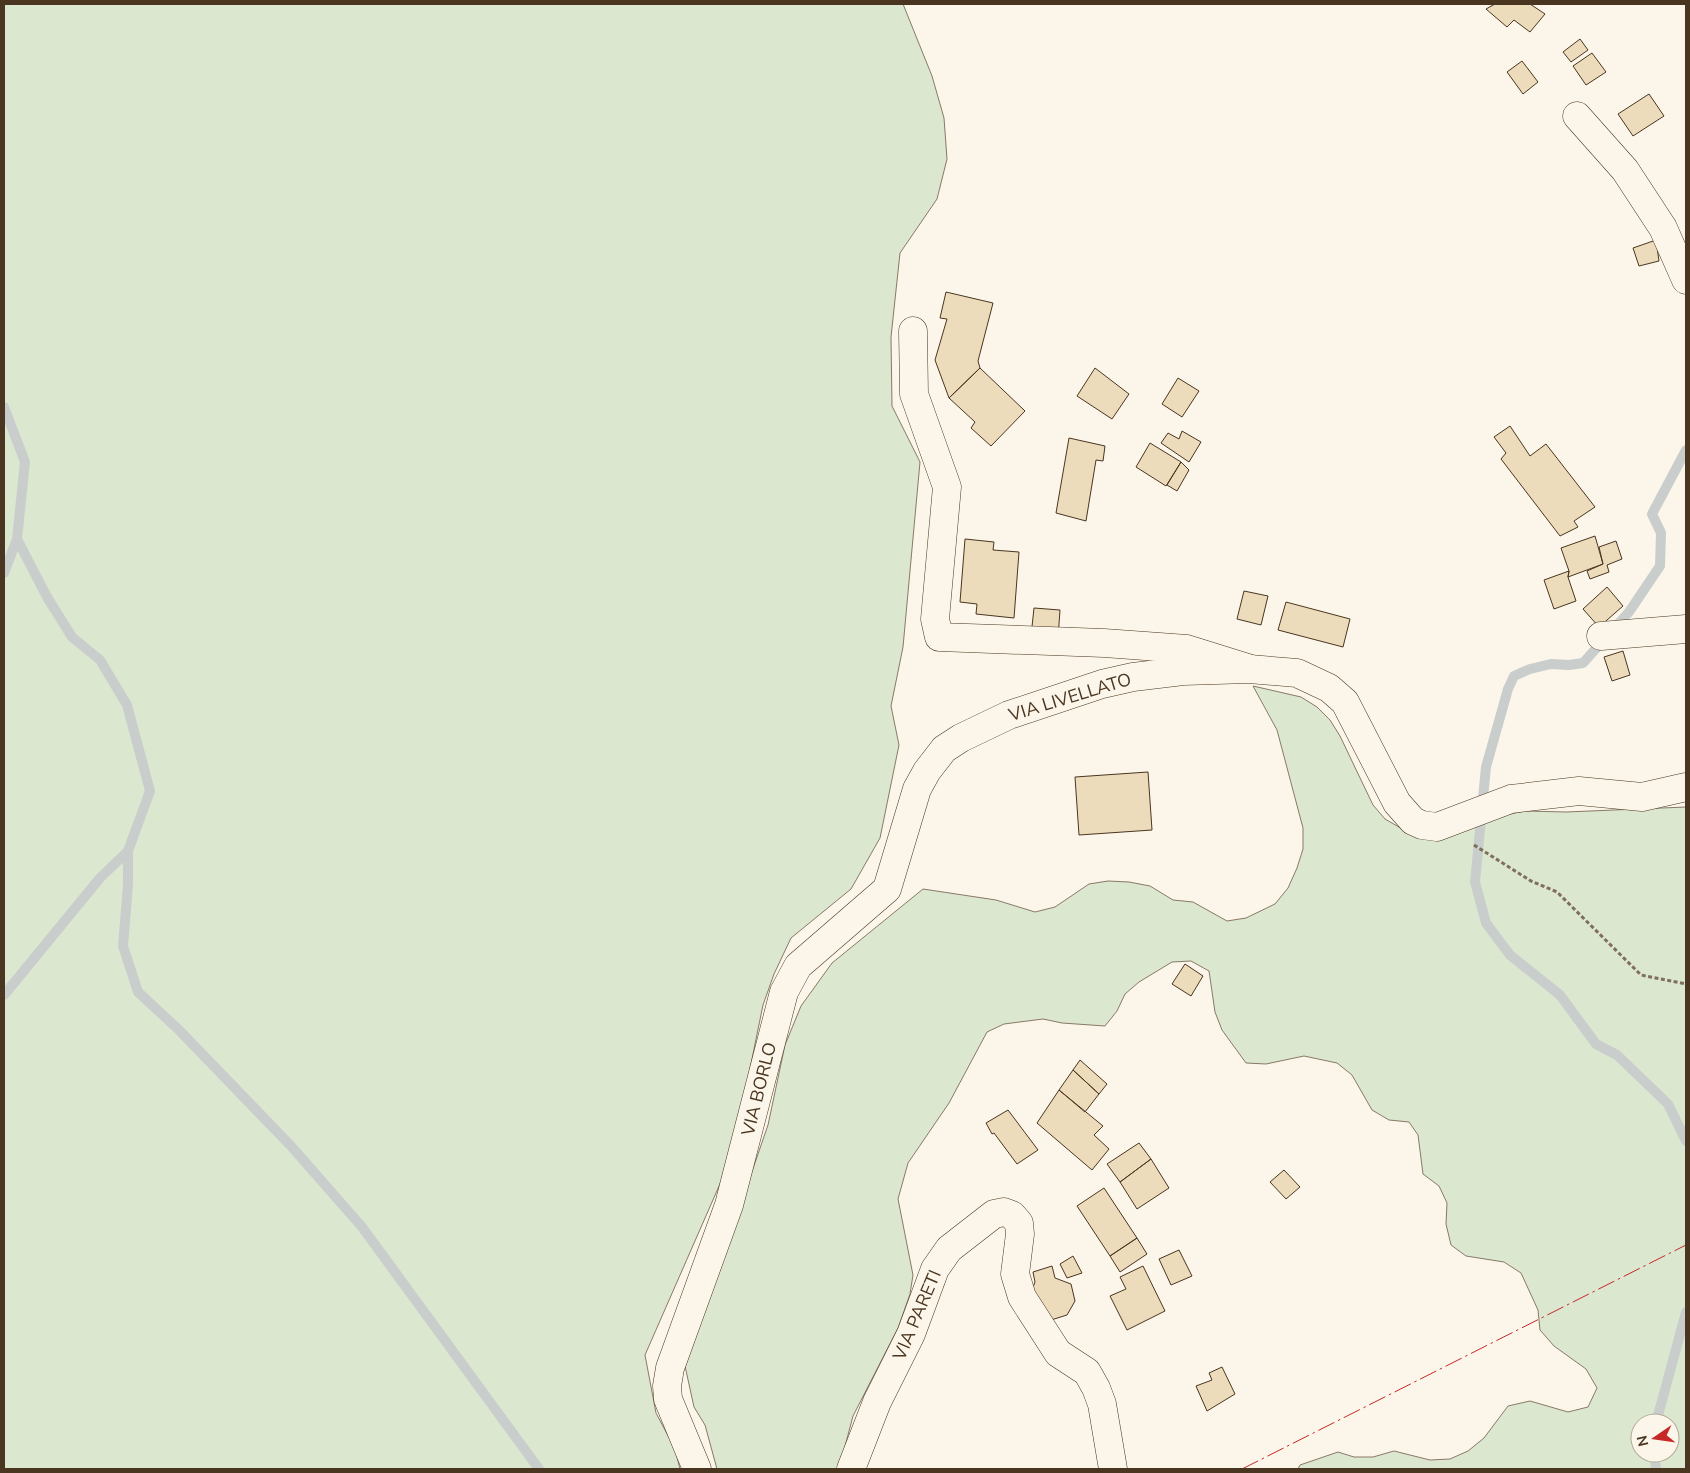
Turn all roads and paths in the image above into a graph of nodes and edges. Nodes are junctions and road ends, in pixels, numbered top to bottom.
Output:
1 (1577, 116) dead end
2 (1686, 280) edge
3 (913, 331) dead end
4 (1686, 629) edge
5 (1601, 636) dead end
6 (1249, 669) junction
7 (944, 749) joint
8 (1686, 787) edge
9 (1472, 844) dead end
10 (1686, 984) edge
11 (698, 1469) edge
12 (851, 1469) edge
13 (1113, 1469) edge

1 - 2 main road
3 - 6 main road
4 - 5 main road
6 - 7 main road, VIA LIVELLATO
6 - 8 main road, VIA LIVELLATO
7 - 11 main road, VIA BORLO
9 - 10 path
12 - 13 main road, VIA PARETI

